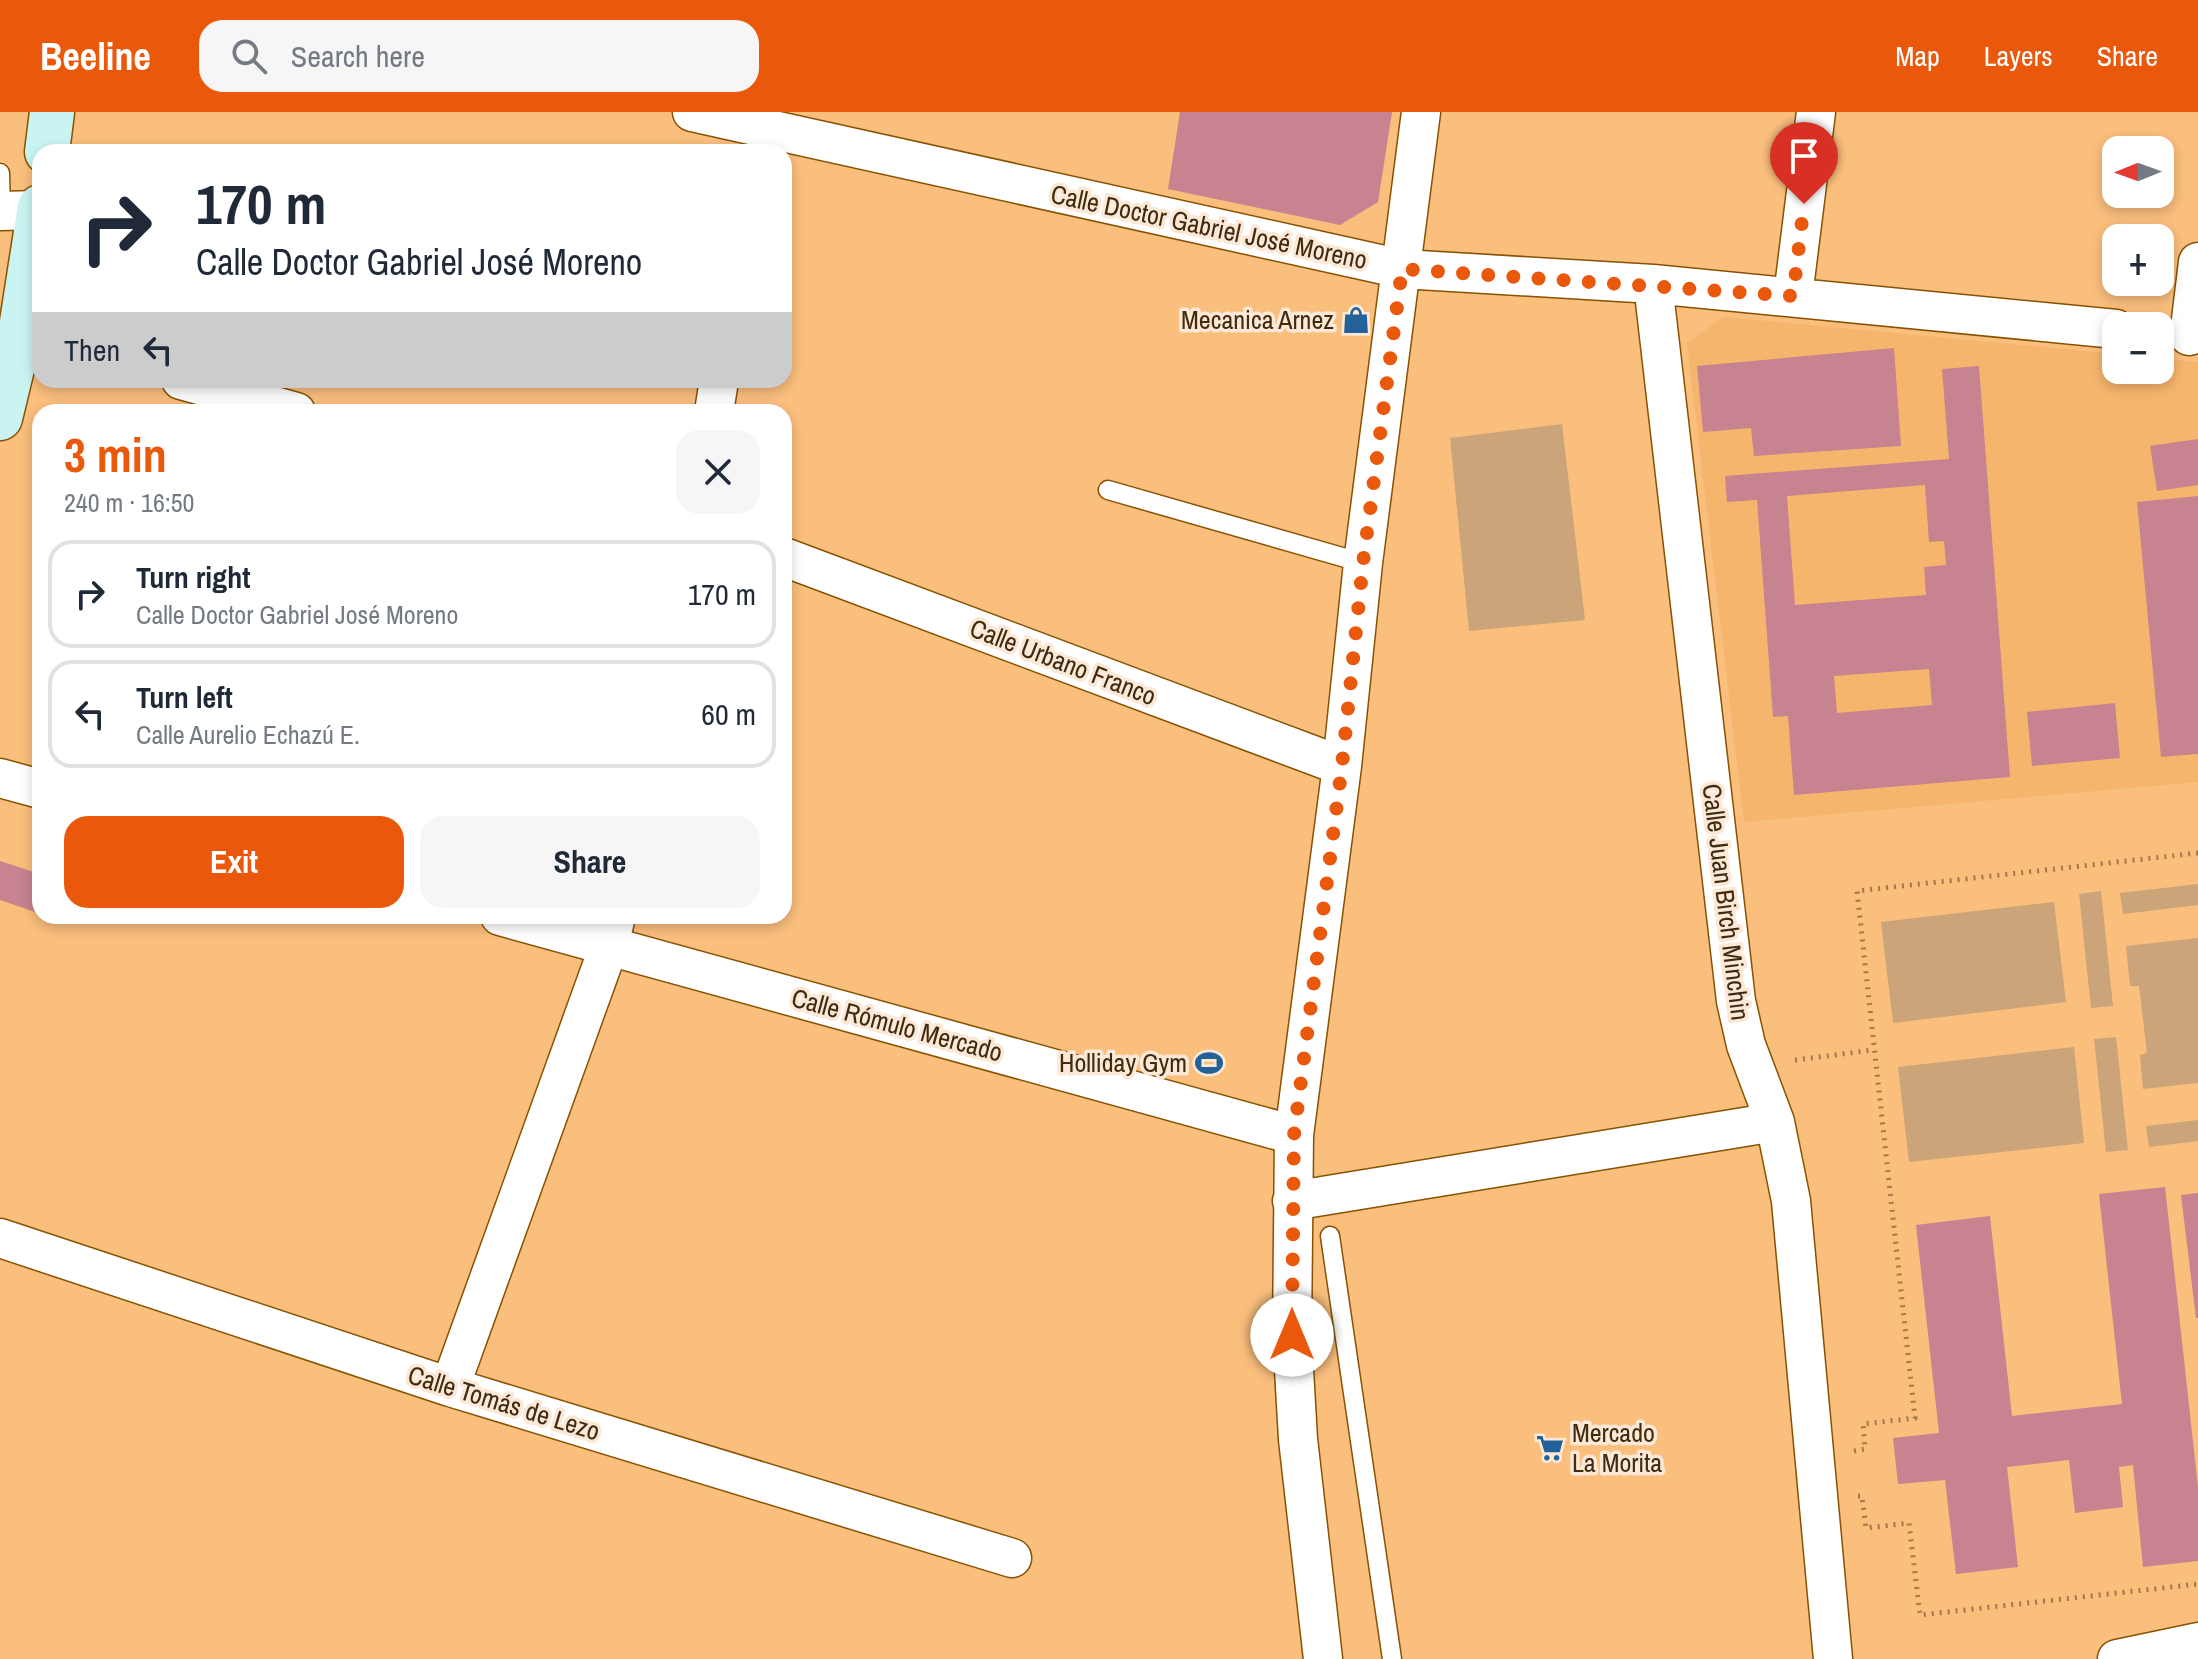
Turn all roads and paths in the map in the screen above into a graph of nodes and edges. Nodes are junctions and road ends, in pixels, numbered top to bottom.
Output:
1 (52, 112) edge
2 (692, 112) edge
3 (1421, 112) edge
4 (1816, 112) edge
5 (754, 140) edge
6 (48, 144) edge
7 (774, 144) edge
8 (792, 148) edge
9 (0, 173) edge
10 (32, 209) edge
11 (0, 211) edge
12 (32, 259) edge
13 (2198, 262) edge
14 (1402, 269) junction
15 (1653, 284) junction
16 (1793, 296) junction
17 (2102, 328) edge
18 (20, 335) edge
19 (2182, 335) edge
20 (210, 388) edge
21 (267, 404) edge
22 (0, 418) edge
23 (1108, 490) dead end
24 (792, 560) edge
25 (1363, 563) junction
26 (1342, 766) junction
27 (0, 778) edge
28 (32, 787) edge
29 (2198, 853) edge
30 (560, 924) edge
31 (613, 931) edge
32 (1873, 1050) junction
33 (1756, 1065) junction
34 (1775, 1122) junction
35 (1294, 1135) junction
36 (1292, 1201) junction
37 (1330, 1236) dead end
38 (0, 1238) edge
39 (450, 1387) junction
40 (1849, 1451) dead end
41 (1852, 1481) dead end
42 (1012, 1558) dead end
43 (2198, 1584) edge
44 (2198, 1642) edge
45 (1323, 1659) edge
46 (1392, 1659) edge
47 (1833, 1659) edge
48 (2117, 1659) edge

1 - 6 street
2 - 5 street, Calle Doctor Gabriel José Moreno
3 - 14 street
4 - 16 street
5 - 7 street, Calle Doctor Gabriel José Moreno
8 - 14 street, Calle Doctor Gabriel José Moreno
9 - 11 lane
10 - 11 street
12 - 18 street
13 - 19 street
14 - 15 street, Calle Doctor Gabriel José Moreno
14 - 25 street
15 - 16 street, Calle Doctor Gabriel José Moreno
15 - 33 street, Calle Juan Birch Minchin
16 - 17 street, Calle Doctor Gabriel José Moreno
18 - 22 street
20 - 21 street
23 - 25 lane
24 - 26 street, Calle Urbano Franco
25 - 26 street
26 - 35 street
27 - 28 street
29 - 32 path
30 - 31 street, Calle Rómulo Mercado
31 - 35 street, Calle Rómulo Mercado
31 - 39 street
32 - 33 path
32 - 40 path
33 - 34 street, Calle Juan Birch Minchin
34 - 36 street
34 - 47 street, Calle Juan Birch Minchin
35 - 36 street
36 - 45 street
37 - 46 lane
38 - 39 street, Calle Tomás de Lezo
39 - 42 street, Calle Tomás de Lezo
41 - 43 path
44 - 48 street

